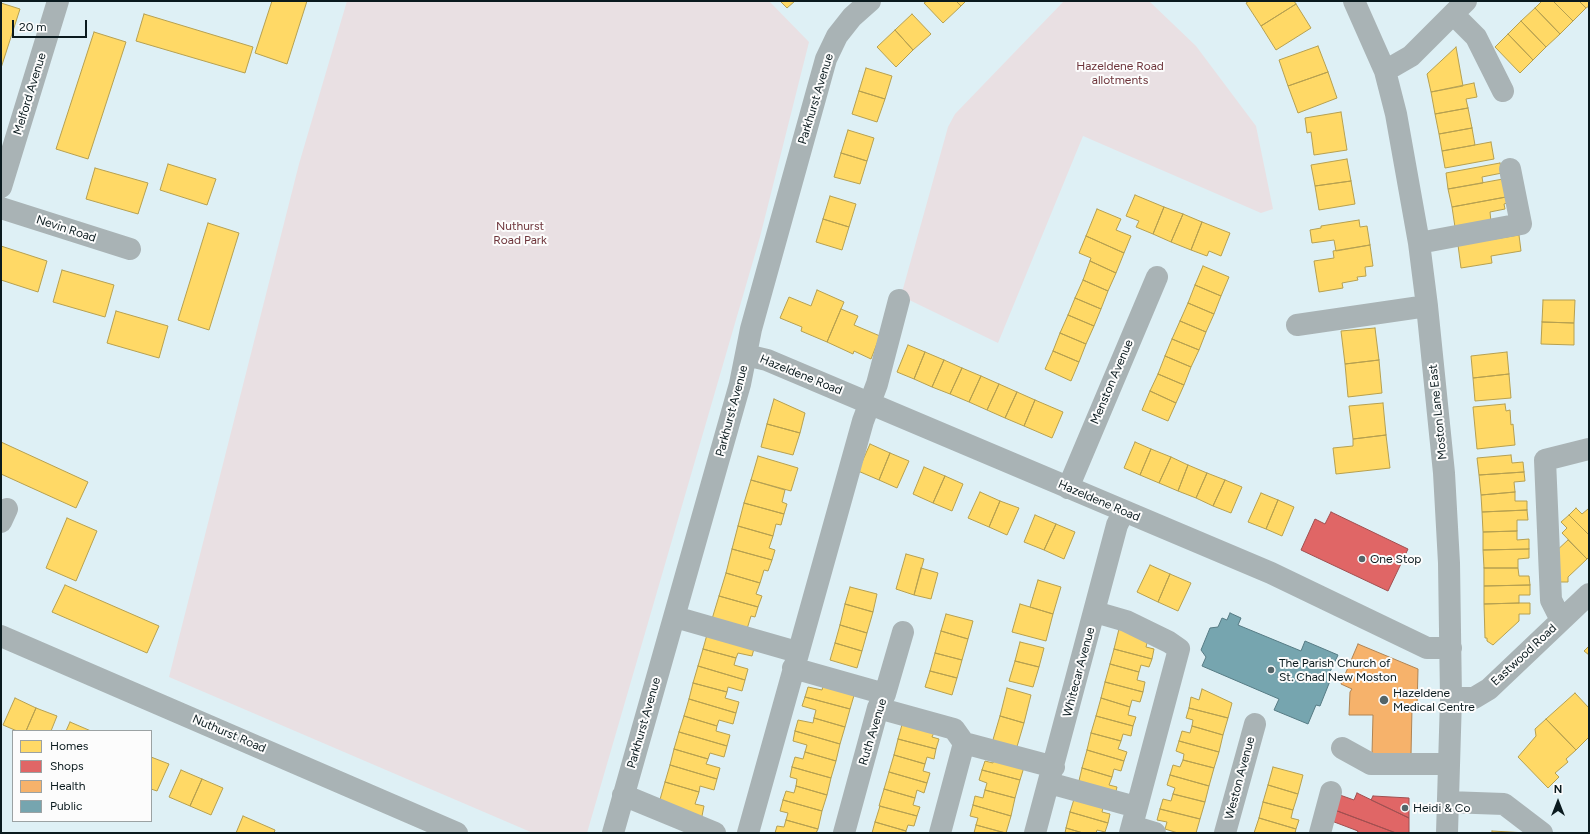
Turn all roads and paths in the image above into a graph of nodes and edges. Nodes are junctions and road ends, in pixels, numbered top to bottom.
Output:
1 (58, 1) edge
2 (870, 1) edge
3 (1354, 1) edge
4 (1460, 8) edge
5 (1385, 71) junction
6 (1503, 91) dead end
7 (1510, 169) dead end
8 (1, 187) edge
9 (1, 208) edge
10 (1419, 243) junction
11 (130, 249) dead end
12 (1157, 277) dead end
13 (899, 300) dead end
14 (1427, 306) junction
15 (1298, 326) dead end
16 (746, 355) junction
17 (870, 403) junction
18 (1589, 449) edge
19 (1068, 488) junction
20 (1124, 512) junction
21 (1589, 594) edge
22 (1095, 612) junction
23 (675, 617) junction
24 (1561, 620) junction
25 (903, 632) dead end
26 (1, 636) edge
27 (1450, 648) junction
28 (795, 660) junction
29 (1451, 698) junction
30 (882, 701) junction
31 (1255, 724) dead end
32 (964, 743) junction
33 (1342, 748) dead end
34 (1449, 764) junction
35 (1051, 775) junction
36 (1331, 792) dead end
37 (623, 796) junction
38 (1448, 802) junction
39 (1133, 822) edge
40 (457, 833) edge
41 (612, 833) edge
42 (715, 833) edge
43 (748, 833) edge
44 (844, 833) edge
45 (940, 833) edge
46 (1035, 833) edge
47 (1155, 833) edge
48 (1225, 833) edge
49 (1320, 833) edge
50 (1447, 833) edge
51 (1542, 833) edge

1 - 8 street, Melford Avenue
2 - 16 street, Parkhurst Avenue
3 - 5 street, Moston Lane East
4 - 5 street
4 - 6 street
5 - 10 street, Moston Lane East
7 - 10 street
9 - 11 street, Nevin Road
10 - 14 street, Moston Lane East
12 - 19 street, Menston Avenue
13 - 17 street
14 - 15 street
14 - 27 street, Moston Lane East
16 - 17 street, Hazeldene Road
16 - 23 street, Parkhurst Avenue
17 - 19 street, Hazeldene Road
17 - 28 street
18 - 24 street
19 - 20 street, Hazeldene Road
20 - 22 street, Whitecar Avenue
20 - 27 street, Hazeldene Road
21 - 24 street, Eastwood Road
22 - 35 street, Whitecar Avenue
22 - 39 street
23 - 28 street
23 - 37 street, Parkhurst Avenue
24 - 29 street, Eastwood Road
25 - 30 street, Ruth Avenue
26 - 40 street, Nuthurst Road
27 - 29 street, Moston Lane East
28 - 30 street
28 - 43 street
29 - 34 street, Moston Lane East
30 - 32 street
30 - 44 street, Ruth Avenue
31 - 48 street, Weston Avenue
32 - 35 street
32 - 45 street
33 - 34 street
34 - 38 street, Moston Lane East
35 - 39 street
35 - 46 street, Whitecar Avenue
36 - 49 street
37 - 41 street, Parkhurst Avenue
37 - 42 street
38 - 50 street, Moston Lane East
38 - 51 street
39 - 47 street

